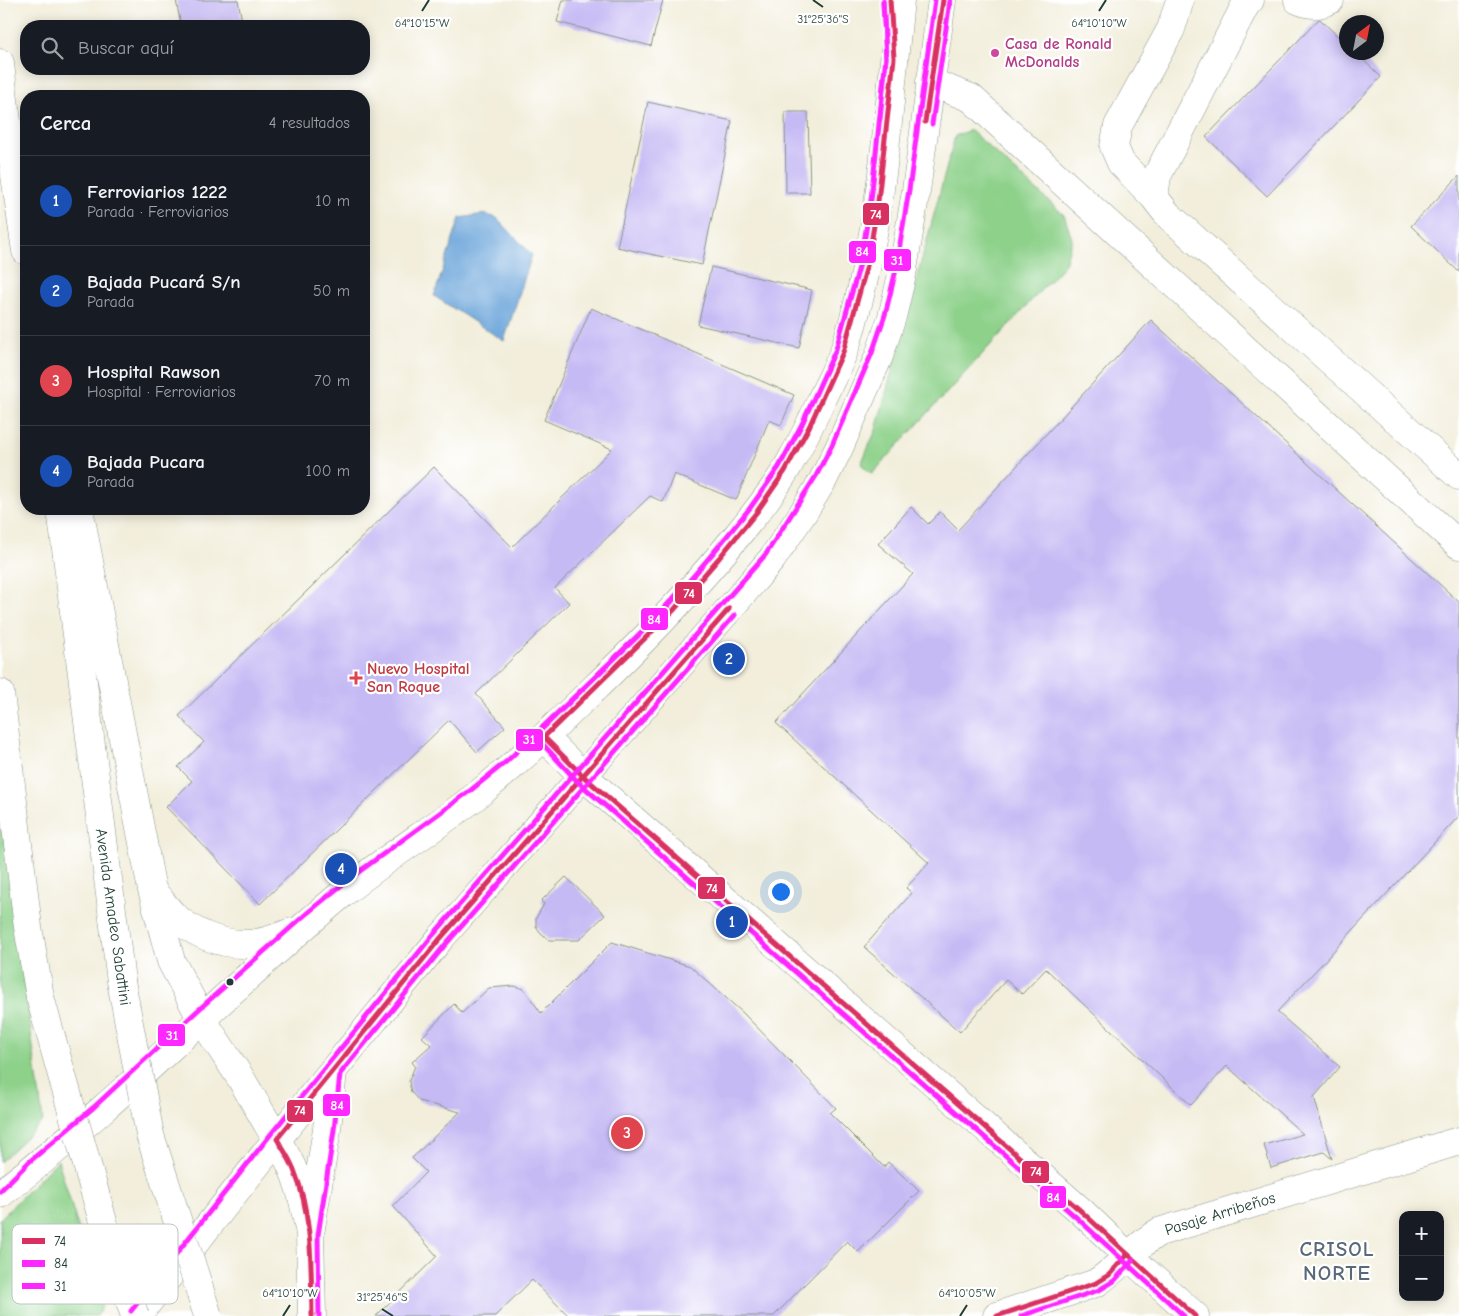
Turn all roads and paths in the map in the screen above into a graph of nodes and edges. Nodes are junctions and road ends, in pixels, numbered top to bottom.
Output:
1 (890, 0) edge
2 (900, 0) edge
3 (1180, 0) edge
4 (1250, 0) edge
5 (1298, 0) edge
6 (1330, 0) edge
7 (942, 2) edge
8 (894, 58) junction
9 (0, 63) edge
10 (930, 82) junction
11 (1154, 197) junction
12 (20, 210) edge
13 (1459, 476) edge
14 (62, 515) edge
15 (79, 515) edge
16 (1459, 545) edge
17 (0, 693) edge
18 (544, 737) junction
19 (582, 775) junction
20 (152, 890) junction
21 (301, 929) junction
22 (201, 1018) junction
23 (333, 1071) junction
24 (277, 1139) junction
25 (1459, 1141) edge
26 (34, 1168) junction
27 (0, 1194) edge
28 (0, 1202) edge
29 (104, 1224) edge
30 (310, 1234) junction
31 (1127, 1256) junction
32 (178, 1263) edge
33 (132, 1304) edge
34 (146, 1304) edge
35 (136, 1316) edge
36 (208, 1316) edge
37 (312, 1316) edge
38 (997, 1316) edge
39 (1195, 1316) edge

1 - 8 main road
2 - 8 main road
3 - 11 main road
4 - 11 main road
5 - 6 main road
7 - 10 main road
8 - 18 main road
9 - 12 main road
10 - 16 main road
10 - 19 main road
11 - 13 main road
14 - 36 main road, Avenida Amadeo Sabattini, bridge
15 - 20 main road
17 - 29 main road, bridge
18 - 19 main road
18 - 21 main road
19 - 23 main road
19 - 31 main road
20 - 21 main road
20 - 22 main road
21 - 22 main road
22 - 24 main road
22 - 26 main road
23 - 24 main road
23 - 30 main road
24 - 30 main road
24 - 32 main road
25 - 31 main road, Pasaje Arribeños
26 - 27 main road
26 - 28 main road
30 - 37 main road
31 - 38 main road, Pasaje Arribeños
31 - 39 main road
33 - 35 main road, bridge
34 - 35 main road

